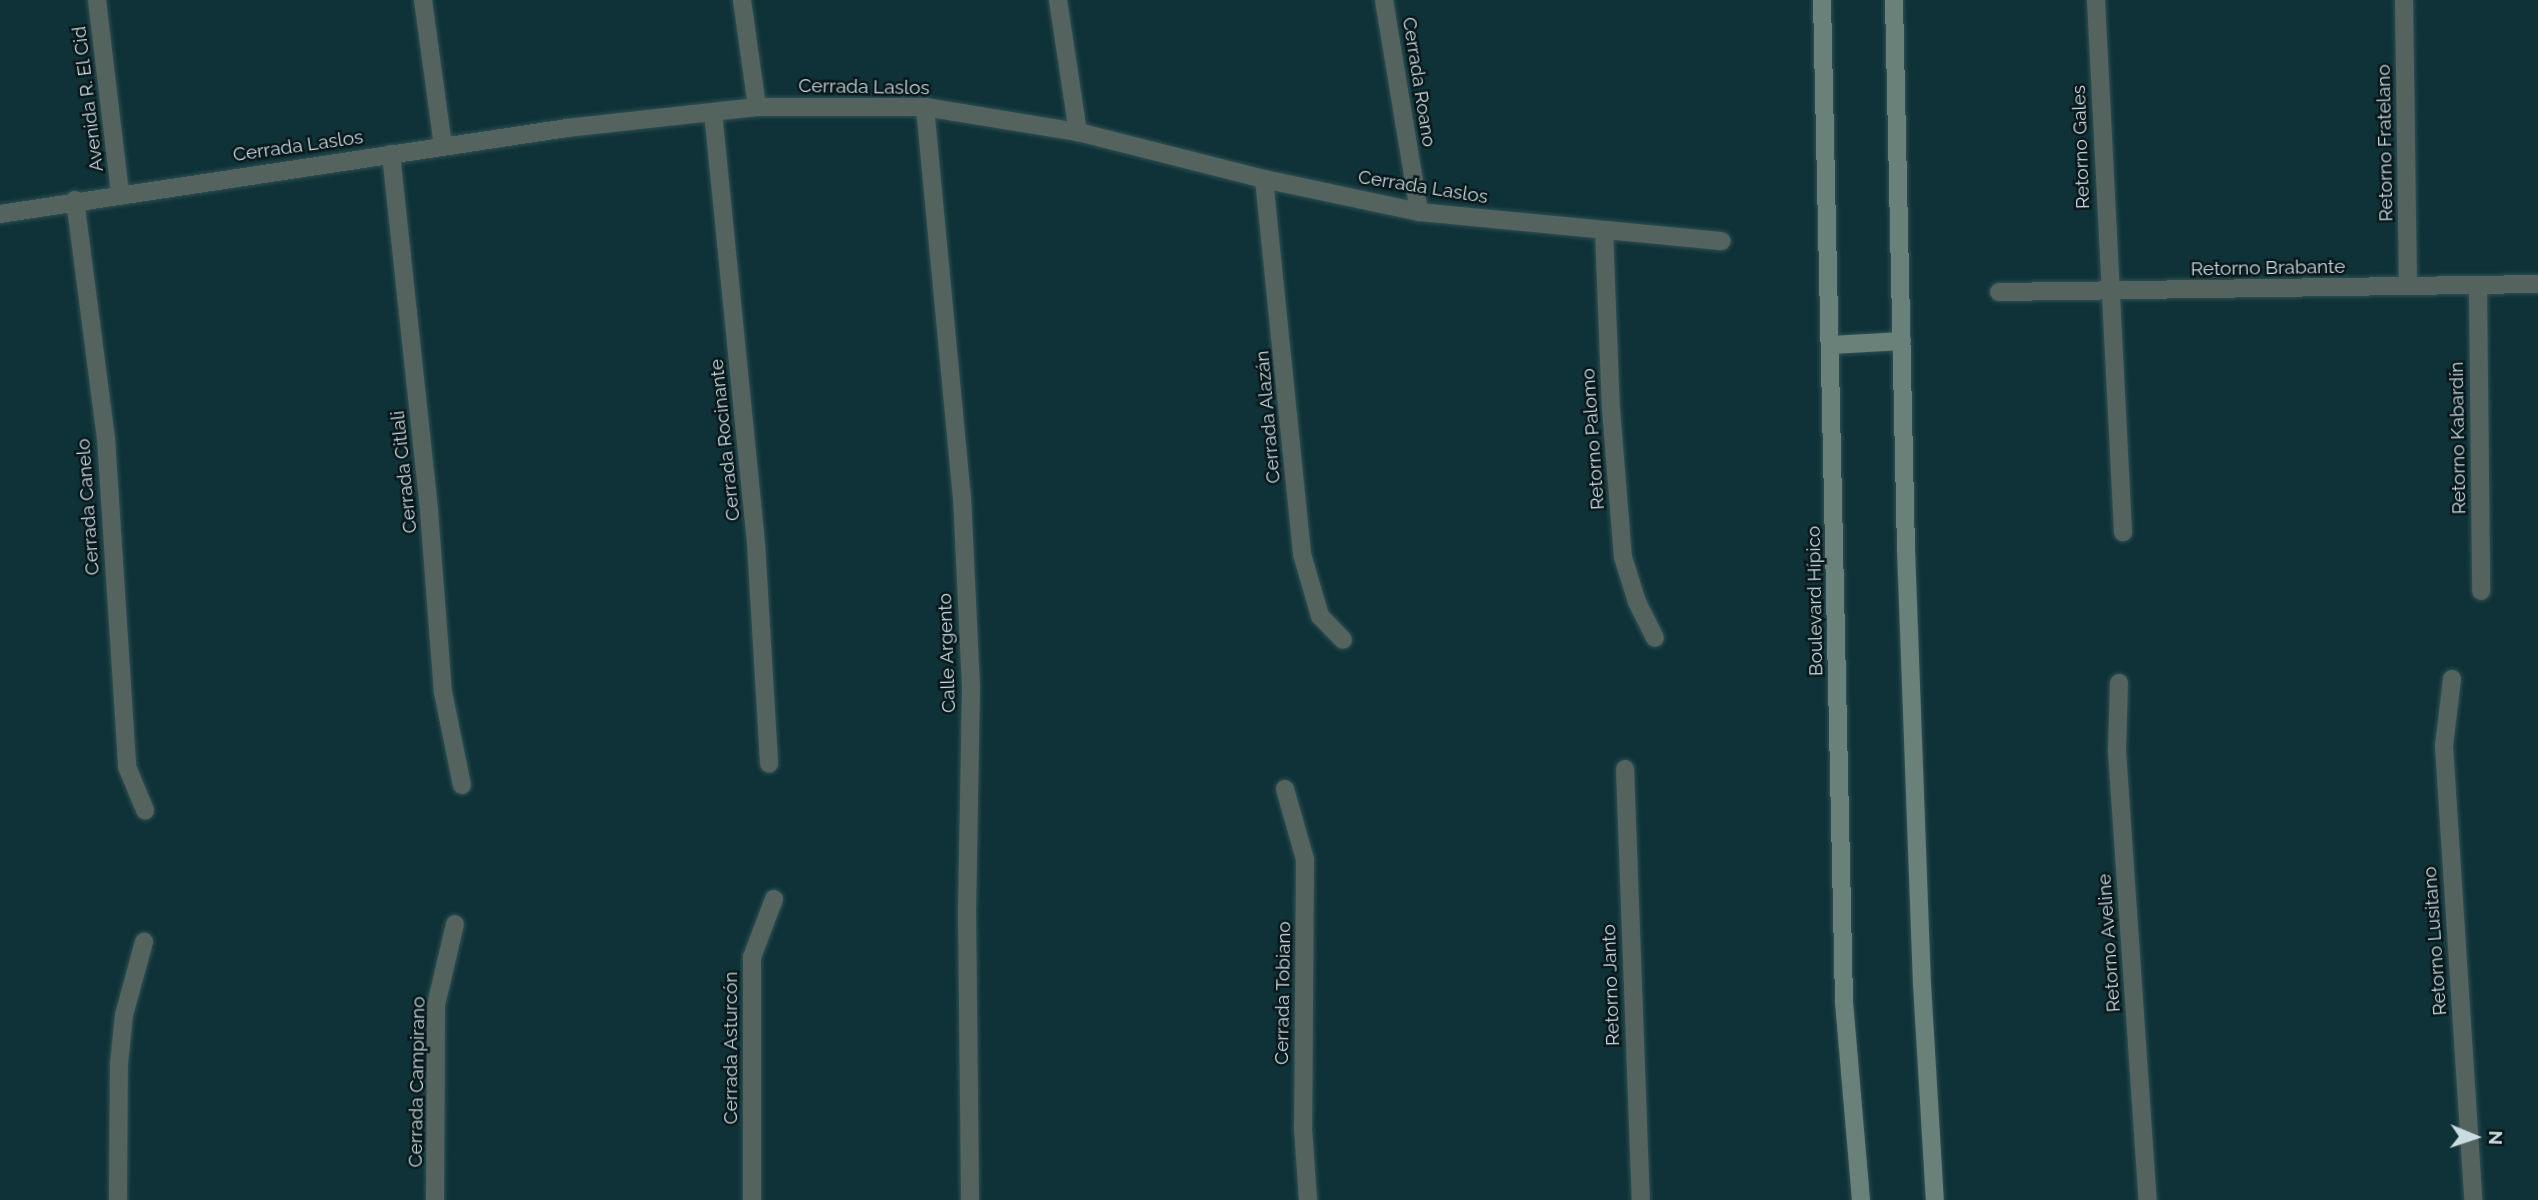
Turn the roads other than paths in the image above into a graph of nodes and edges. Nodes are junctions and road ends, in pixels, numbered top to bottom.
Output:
1 (97, 0) edge
2 (423, 0) edge
3 (742, 0) edge
4 (1059, 0) edge
5 (1384, 0) edge
6 (1822, 0) edge
7 (1894, 0) edge
8 (2096, 0) edge
9 (2404, 0) edge
10 (757, 107) junction
11 (925, 107) junction
12 (713, 112) junction
13 (1078, 132) junction
14 (443, 146) junction
15 (391, 154) junction
16 (1264, 179) junction
17 (120, 193) junction
18 (75, 200) junction
19 (1419, 212) junction
20 (0, 214) edge
21 (1604, 230) junction
22 (1722, 241) dead end
23 (2538, 284) edge
24 (2478, 285) junction
25 (2409, 286) junction
26 (1999, 292) dead end
27 (2107, 293) junction
28 (1902, 341) junction
29 (1832, 345) junction
30 (2123, 532) dead end
31 (2481, 591) dead end
32 (1655, 638) dead end
33 (1343, 640) dead end
34 (2452, 679) dead end
35 (2119, 683) dead end
36 (769, 764) dead end
37 (1625, 769) dead end
38 (462, 785) dead end
39 (1285, 789) dead end
40 (145, 810) dead end
41 (774, 899) dead end
42 (455, 924) dead end
43 (144, 942) dead end
44 (118, 1200) edge
45 (435, 1200) edge
46 (752, 1200) edge
47 (970, 1200) edge
48 (1308, 1200) edge
49 (1642, 1200) edge
50 (1861, 1200) edge
51 (1935, 1200) edge
52 (2148, 1200) edge
53 (2473, 1200) edge

1 - 17 street, Avenida R. El Cid
2 - 14 street
3 - 10 street
4 - 13 street
5 - 19 street, Cerrada Roano
6 - 29 street, Boulevard Hípico
7 - 28 street
8 - 27 street, Retorno Gales
9 - 25 street, Retorno Fratelano
10 - 11 street, Cerrada Laslos
10 - 12 street, Cerrada Laslos
11 - 13 street, Cerrada Laslos
11 - 47 street, Calle Argento
12 - 14 street, Cerrada Laslos
12 - 36 street, Cerrada Rocinante
13 - 16 street, Cerrada Laslos
14 - 15 street, Cerrada Laslos
15 - 17 street, Cerrada Laslos
15 - 38 street, Cerrada Citlali
16 - 19 street, Cerrada Laslos
16 - 33 street, Cerrada Alazán
17 - 18 street, Cerrada Laslos
18 - 20 street, Cerrada Laslos
18 - 40 street, Cerrada Canelo
19 - 21 street, Cerrada Laslos
21 - 22 street, Cerrada Laslos
21 - 32 street, Retorno Palomo
23 - 24 street, Retorno Brabante
24 - 25 street, Retorno Brabante
24 - 31 street, Retorno Kabardín
25 - 27 street, Retorno Brabante
26 - 27 street, Retorno Brabante
27 - 30 street
28 - 29 street
28 - 51 street
29 - 50 street, Boulevard Hípico
34 - 53 street, Retorno Lusitano
35 - 52 street, Retorno Aveline
37 - 49 street, Retorno Janto
39 - 48 street, Cerrada Tobiano
41 - 46 street, Cerrada Asturcón
42 - 45 street, Cerrada Campirano
43 - 44 street

